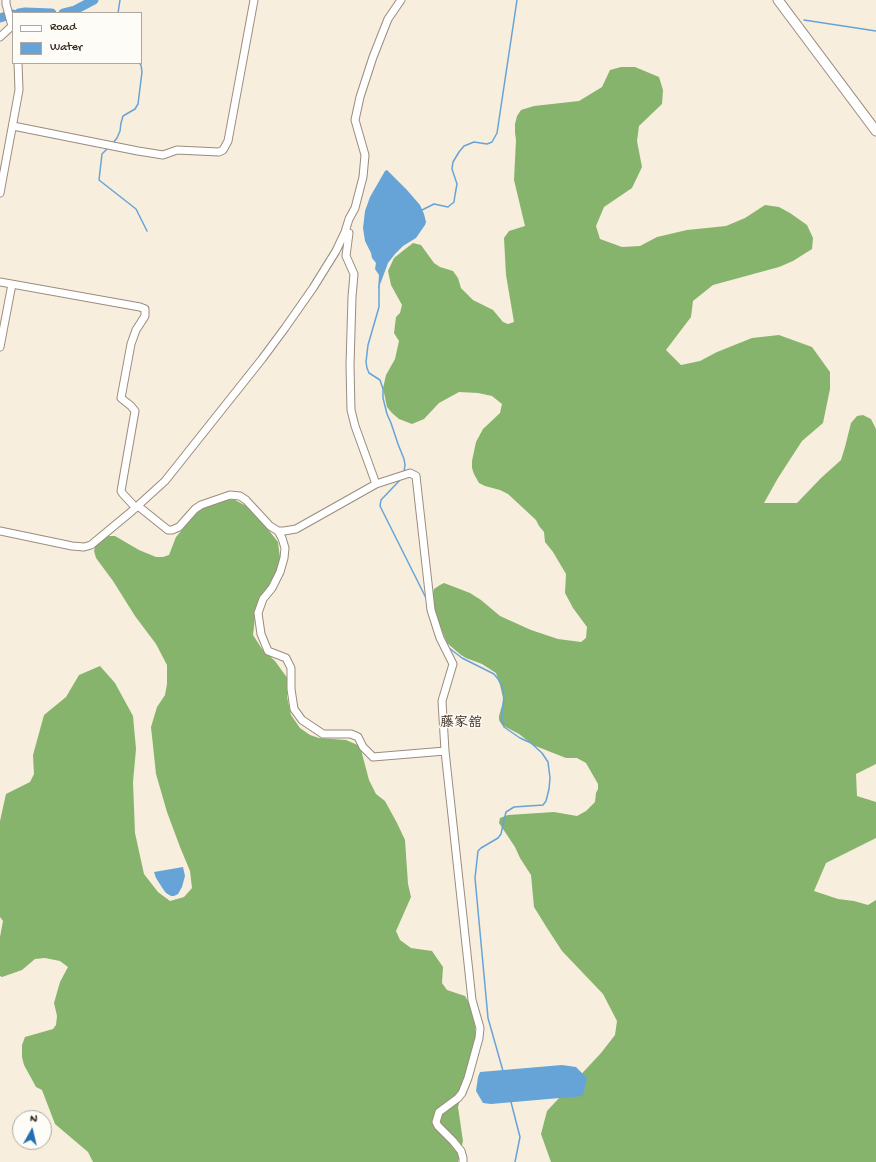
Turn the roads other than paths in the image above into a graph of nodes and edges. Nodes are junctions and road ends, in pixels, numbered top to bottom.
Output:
1 (254, 0) edge
2 (400, 0) edge
3 (778, 0) edge
4 (6, 4) edge
5 (12, 27) edge
6 (0, 37) edge
7 (18, 64) edge
8 (13, 126) junction
9 (876, 130) edge
10 (0, 194) edge
11 (345, 232) junction
12 (0, 282) edge
13 (12, 284) junction
14 (0, 347) edge
15 (376, 484) junction
16 (137, 507) junction
17 (0, 531) edge
18 (278, 531) junction
19 (445, 750) junction
20 (463, 1162) edge

1 - 8 street
2 - 11 street
3 - 9 main road
4 - 5 street
5 - 6 street
7 - 8 street
8 - 10 street
11 - 15 street
11 - 16 street
12 - 13 street
13 - 14 street
13 - 16 street
15 - 18 street
15 - 19 street
16 - 17 street
16 - 18 street
18 - 19 street
19 - 20 street

